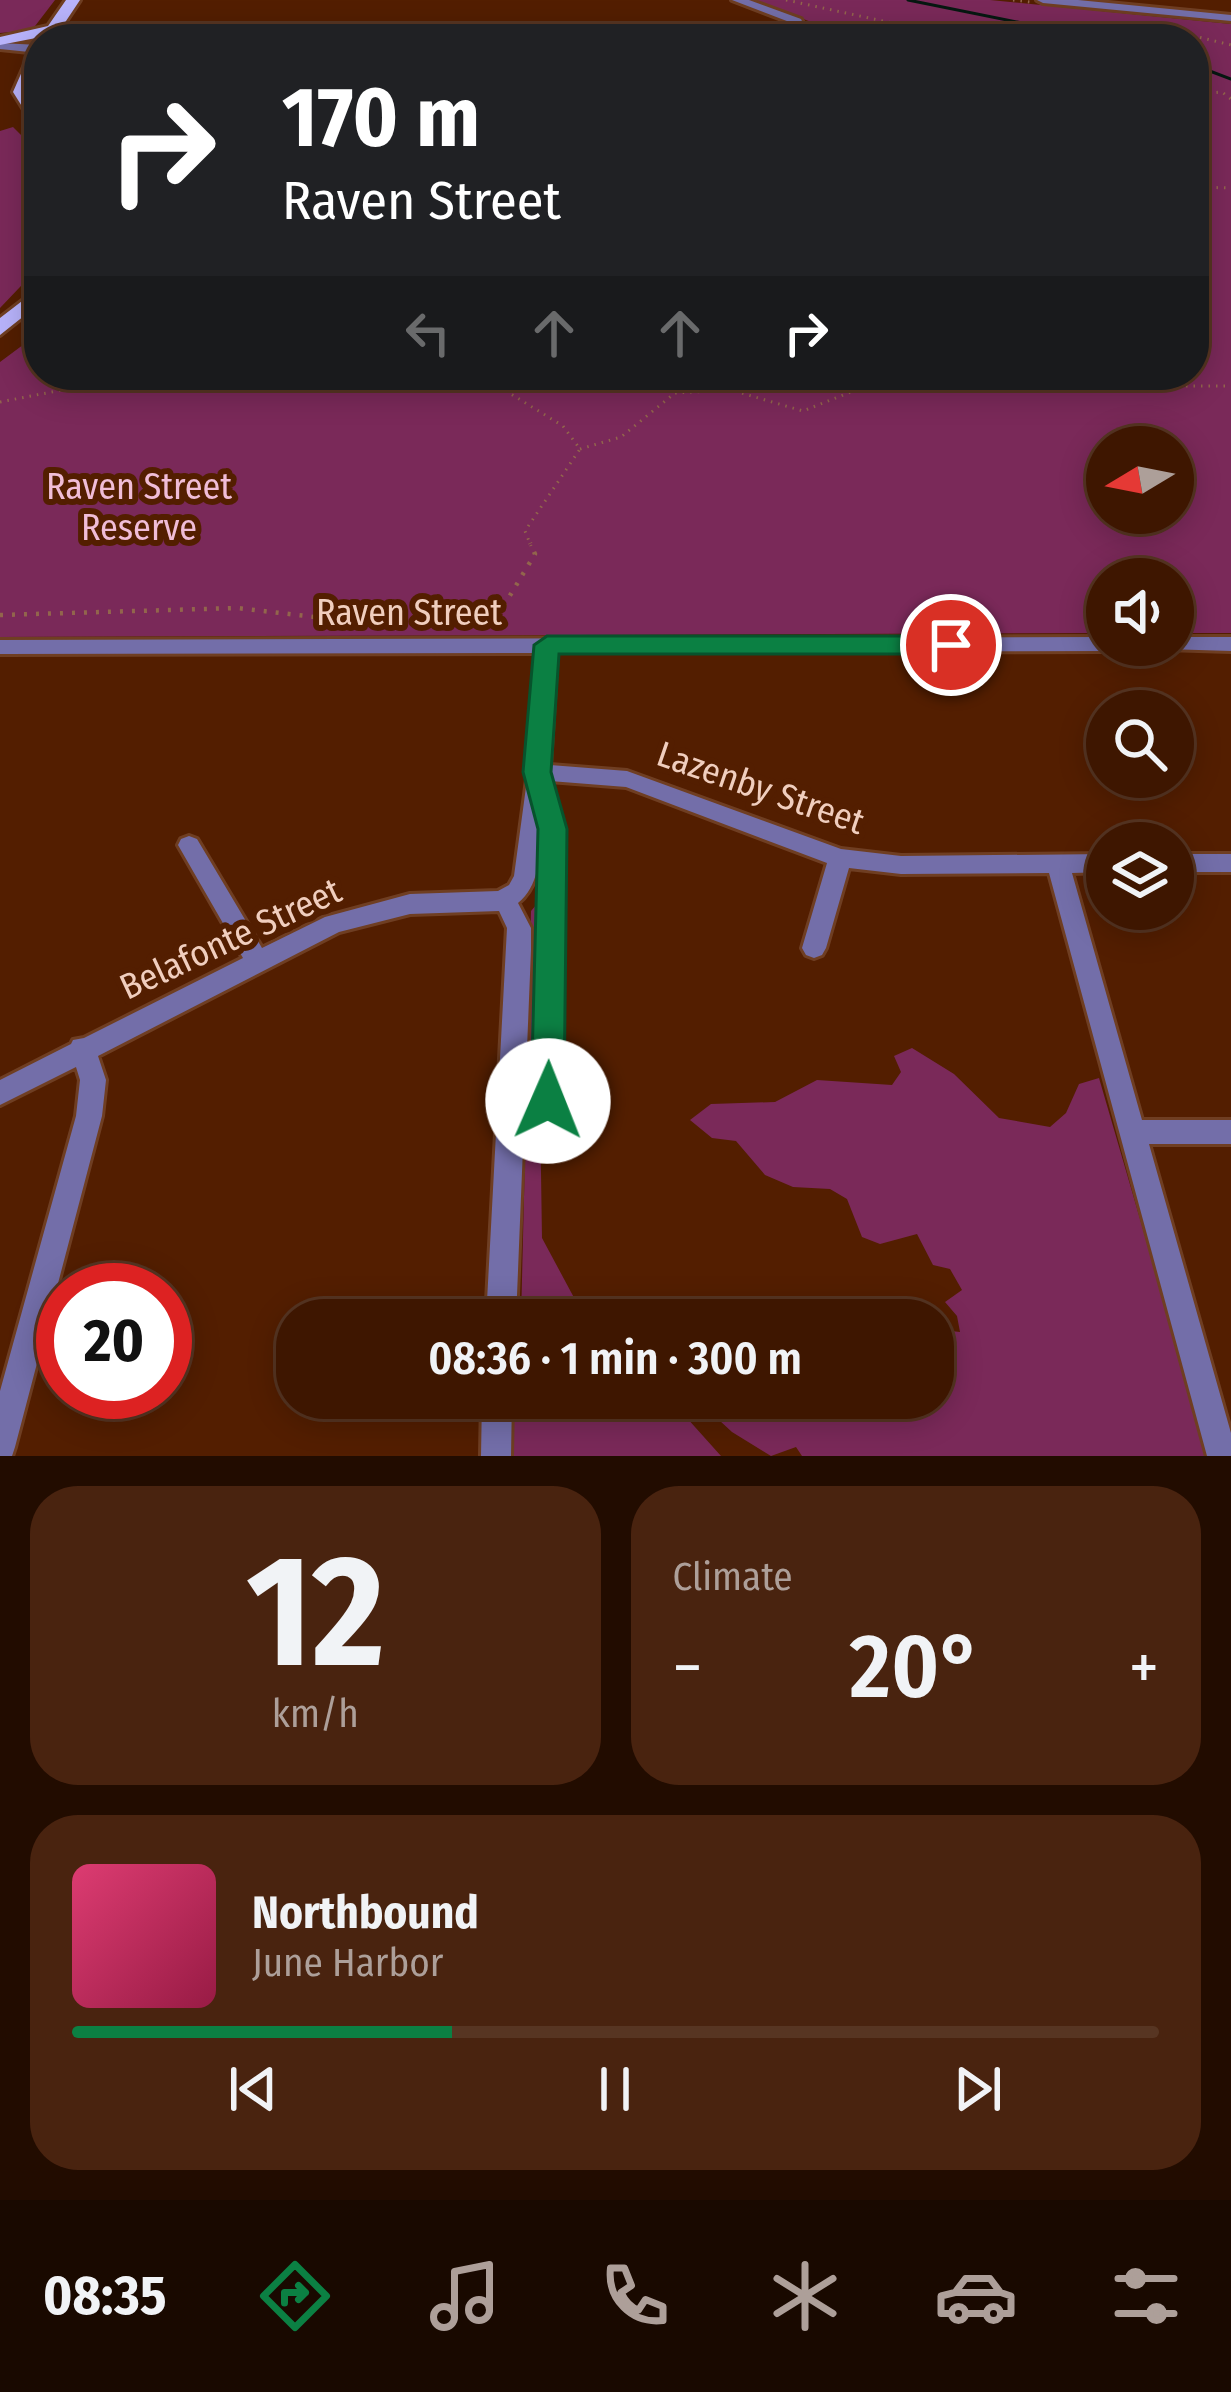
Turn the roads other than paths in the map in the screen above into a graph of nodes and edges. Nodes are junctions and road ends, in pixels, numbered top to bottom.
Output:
1 (738, 0) edge
2 (1043, 0) edge
3 (1231, 18) edge
4 (798, 24) edge
5 (24, 307) edge
6 (24, 321) edge
7 (0, 329) edge
8 (0, 341) edge
9 (1086, 644) edge
10 (1194, 644) edge
11 (1231, 644) edge
12 (547, 645) junction
13 (0, 647) edge
14 (537, 772) junction
15 (189, 845) dead end
16 (840, 858) junction
17 (1058, 863) junction
18 (1086, 863) edge
19 (1194, 863) edge
20 (1231, 863) edge
21 (505, 899) junction
22 (814, 948) dead end
23 (256, 961) junction
24 (82, 1048) junction
25 (0, 1093) edge
26 (548, 1101) dead end
27 (1132, 1132) junction
28 (1231, 1132) edge
29 (501, 1299) edge
30 (497, 1419) edge
31 (0, 1447) edge
32 (1225, 1451) edge
33 (496, 1456) edge

1 - 4 street
2 - 3 street
5 - 7 main road
6 - 8 main road
9 - 12 street, Raven Street
10 - 11 street
12 - 13 street, Raven Street
12 - 14 street
14 - 16 street, Lazenby Street
14 - 21 street
14 - 26 street
15 - 23 street
16 - 17 street, Lazenby Street
16 - 22 street
17 - 18 street, Lazenby Street
17 - 27 street
19 - 20 street
21 - 23 street, Belafonte Street
21 - 29 street
23 - 24 street, Belafonte Street
24 - 25 street, Belafonte Street
24 - 31 street
27 - 28 street
27 - 32 street
30 - 33 street

